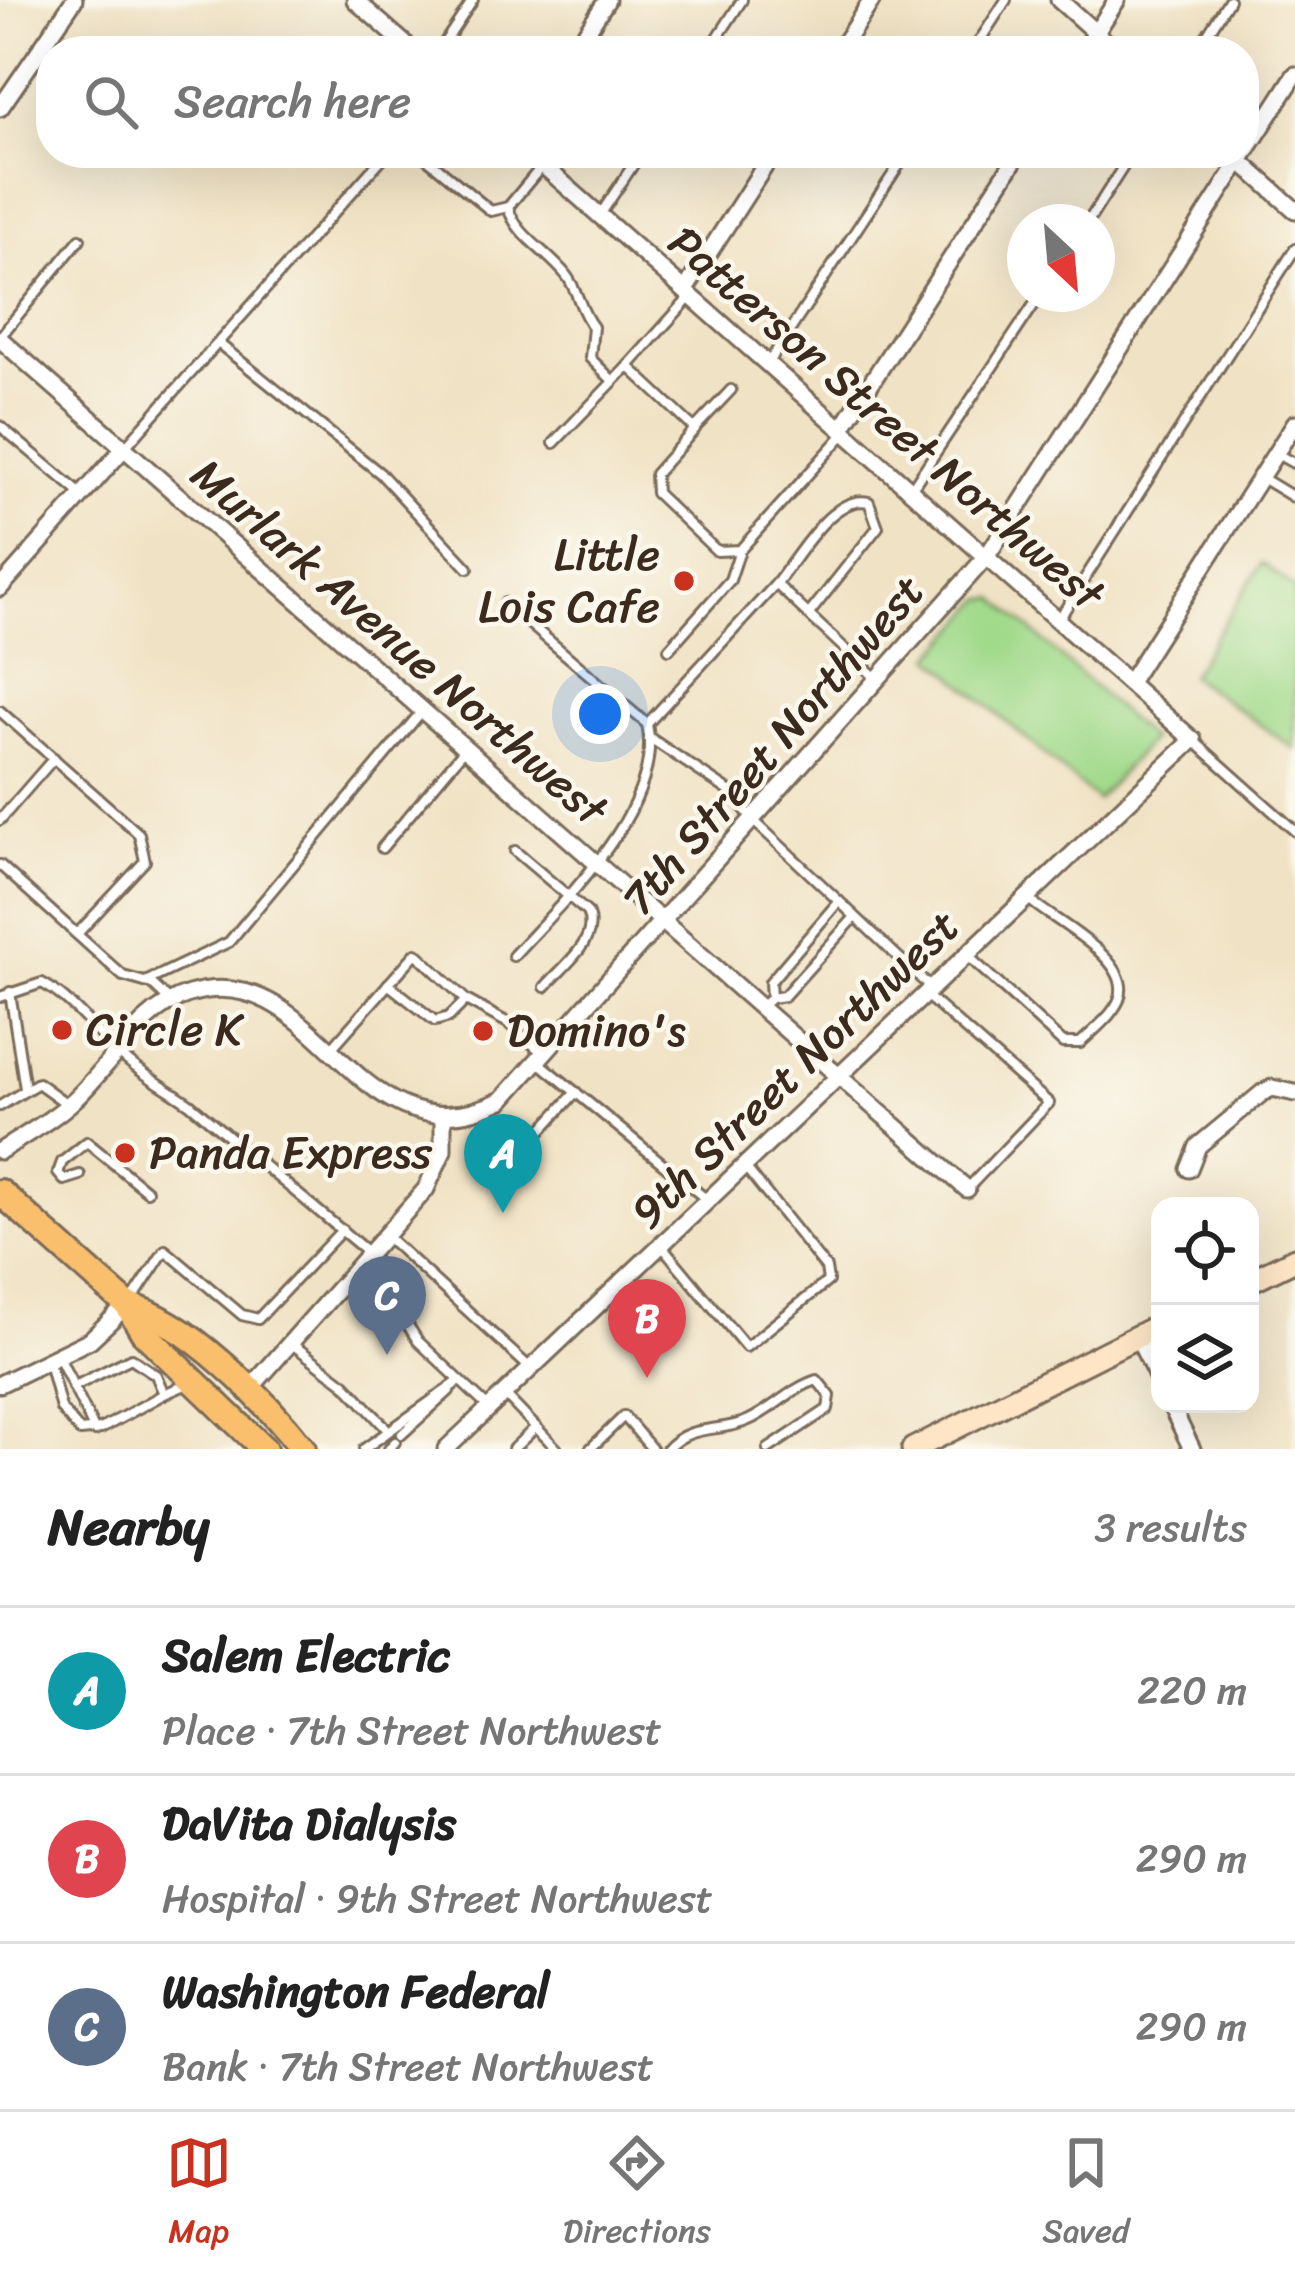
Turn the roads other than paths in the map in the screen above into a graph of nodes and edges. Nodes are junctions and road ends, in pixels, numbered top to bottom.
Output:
1 (74, 0) edge
2 (356, 0) edge
3 (473, 0) edge
4 (607, 0) edge
5 (742, 0) edge
6 (872, 0) edge
7 (1006, 0) edge
8 (1059, 0) edge
9 (1117, 0) edge
10 (1229, 0) edge
11 (1096, 33) junction
12 (49, 36) edge
13 (396, 36) edge
14 (449, 36) edge
15 (584, 36) edge
16 (719, 36) edge
17 (849, 36) edge
18 (983, 36) edge
19 (1094, 36) edge
20 (1099, 36) edge
21 (1206, 36) edge
22 (36, 55) edge
23 (1295, 76) edge
24 (0, 108) edge
25 (1259, 125) edge
26 (374, 168) edge
27 (438, 168) edge
28 (540, 168) edge
29 (546, 168) edge
30 (631, 168) edge
31 (764, 168) edge
32 (897, 168) edge
33 (1010, 168) edge
34 (1122, 168) edge
35 (1228, 168) edge
36 (1247, 168) edge
37 (1099, 204) edge
38 (508, 207) junction
39 (1295, 210) edge
40 (600, 215) junction
41 (80, 239) dead end
42 (1295, 249) edge
43 (688, 293) junction
44 (1029, 312) edge
45 (1, 342) edge
46 (218, 343) junction
47 (768, 363) junction
48 (628, 366) junction
49 (613, 381) junction
50 (731, 390) dead end
51 (1295, 423) edge
52 (0, 426) edge
53 (695, 429) junction
54 (844, 430) junction
55 (554, 443) dead end
56 (124, 448) junction
57 (1275, 454) junction
58 (1295, 464) edge
59 (1261, 477) junction
60 (911, 489) junction
61 (82, 495) junction
62 (1295, 498) edge
63 (740, 550) junction
64 (988, 556) junction
65 (468, 568) dead end
66 (776, 584) junction
67 (0, 588) edge
68 (505, 603) dead end
69 (809, 614) junction
70 (1059, 619) junction
71 (669, 649) dead end
72 (878, 680) junction
73 (1130, 681) junction
74 (0, 710) edge
75 (423, 710) junction
76 (647, 724) junction
77 (650, 738) junction
78 (1193, 740) junction
79 (466, 748) junction
80 (54, 758) junction
81 (0, 820) edge
82 (754, 821) junction
83 (1295, 831) edge
84 (382, 848) dead end
85 (515, 851) dead end
86 (597, 863) junction
87 (0, 865) edge
88 (568, 895) junction
89 (1028, 898) junction
90 (839, 902) junction
91 (855, 916) junction
92 (664, 922) junction
93 (77, 934) junction
94 (513, 956) dead end
95 (967, 956) junction
96 (145, 982) junction
97 (388, 984) junction
98 (545, 986) dead end
99 (10, 992) junction
100 (929, 992) junction
101 (0, 997) edge
102 (466, 1000) junction
103 (171, 1002) junction
104 (766, 1003) junction
105 (329, 1051) junction
106 (117, 1052) junction
107 (543, 1059) junction
108 (840, 1078) junction
109 (25, 1088) junction
110 (576, 1092) junction
111 (1295, 1093) edge
112 (68, 1105) junction
113 (0, 1106) edge
114 (443, 1117) junction
115 (0, 1151) edge
116 (745, 1167) junction
117 (1189, 1169) dead end
118 (80, 1174) dead end
119 (499, 1177) dead end
120 (967, 1189) joint
121 (147, 1191) dead end
122 (0, 1192) edge
123 (708, 1201) junction
124 (342, 1230) junction
125 (388, 1238) junction
126 (662, 1246) junction
127 (371, 1256) junction
128 (1295, 1259) edge
129 (1259, 1277) edge
130 (350, 1279) junction
131 (127, 1305) junction
132 (1151, 1329) edge
133 (1137, 1336) junction
134 (292, 1344) junction
135 (53, 1358) junction
136 (1151, 1365) edge
137 (531, 1369) junction
138 (196, 1380) junction
139 (459, 1381) junction
140 (0, 1384) edge
141 (74, 1387) junction
142 (248, 1391) junction
143 (164, 1394) junction
144 (505, 1394) junction
145 (489, 1408) junction
146 (1174, 1413) edge
147 (536, 1427) junction
148 (388, 1430) junction
149 (95, 1431) junction
150 (395, 1442) edge
151 (923, 1447) edge
152 (264, 1449) edge
153 (303, 1449) edge
154 (364, 1449) edge
155 (446, 1449) edge
156 (514, 1449) edge
157 (557, 1449) edge
158 (590, 1449) edge
159 (652, 1449) edge
160 (667, 1449) edge
161 (768, 1449) edge
162 (1192, 1449) edge

1 - 12 street
2 - 13 street
3 - 14 lane
4 - 15 street
5 - 16 lane
6 - 17 street
7 - 18 lane
8 - 11 street
9 - 11 street
10 - 21 lane
11 - 19 street
11 - 20 street
22 - 24 street
23 - 25 street, 7th Street Northwest
26 - 46 lane
27 - 38 lane
28 - 38 lane
29 - 40 street, Patterson Street Northwest
30 - 40 lane
31 - 43 street
32 - 47 lane
33 - 54 street
34 - 37 lane
35 - 64 street, 7th Street Northwest
36 - 39 street
38 - 49 lane
40 - 43 street, Patterson Street Northwest
41 - 45 lane
42 - 70 lane
43 - 47 street, Patterson Street Northwest
43 - 48 lane
44 - 60 lane
45 - 56 street, Murlark Avenue Northwest
46 - 56 lane
46 - 65 lane
47 - 54 street, Patterson Street Northwest
48 - 49 lane
48 - 53 lane
49 - 55 lane
50 - 53 lane
51 - 57 street
52 - 61 lane
53 - 63 lane
54 - 60 street, Patterson Street Northwest
54 - 63 lane
56 - 61 street
56 - 75 street, Murlark Avenue Northwest
57 - 58 lane
57 - 59 street
59 - 62 lane
59 - 73 street
60 - 64 street, Patterson Street Northwest
61 - 67 street
63 - 71 lane
64 - 70 street, Patterson Street Northwest
64 - 72 street, 7th Street Northwest
66 - 69 lane
66 - 69 lane
66 - 76 lane
68 - 76 lane
69 - 72 lane
70 - 73 street, Patterson Street Northwest
72 - 82 street, 7th Street Northwest
73 - 78 street, Patterson Street Northwest
74 - 80 lane
75 - 79 street, Murlark Avenue Northwest
75 - 96 lane
76 - 77 lane
77 - 82 lane
77 - 86 lane
78 - 83 lane
78 - 89 street, 9th Street Northwest
79 - 84 lane
79 - 86 street, Murlark Avenue Northwest
80 - 81 lane
80 - 93 lane
82 - 90 lane
82 - 92 street, 7th Street Northwest
85 - 88 lane
86 - 88 lane
86 - 92 street, Murlark Avenue Northwest
87 - 93 lane
88 - 94 lane
88 - 98 lane
89 - 95 street, 9th Street Northwest
89 - 95 lane
90 - 91 lane
90 - 104 lane
91 - 100 lane
91 - 104 lane
92 - 104 street, Murlark Avenue Northwest
92 - 107 street, 7th Street Northwest
93 - 96 lane
95 - 100 street, 9th Street Northwest
96 - 103 lane
97 - 102 lane
97 - 102 lane
97 - 105 lane
99 - 101 lane
99 - 106 lane
99 - 109 lane
100 - 108 street, 9th Street Northwest
100 - 120 lane
102 - 107 lane
103 - 105 street
103 - 106 street
104 - 108 street, Murlark Avenue Northwest
105 - 114 street
106 - 112 street
106 - 124 lane
107 - 110 lane
107 - 114 street, 7th Street Northwest
108 - 116 street, 9th Street Northwest
108 - 120 street, Murlark Avenue Northwest
109 - 112 lane
109 - 113 lane
110 - 119 lane
110 - 123 lane
111 - 117 street
112 - 115 street
114 - 125 street
116 - 123 street, 9th Street Northwest
116 - 126 lane
118 - 121 lane
122 - 131 main road
123 - 126 street, 9th Street Northwest
124 - 127 lane
124 - 131 lane
125 - 127 street
125 - 137 lane
126 - 137 street, 9th Street Northwest
127 - 130 street
128 - 129 main road
130 - 134 street
130 - 139 lane
131 - 135 street
131 - 138 main road
131 - 142 main road
132 - 133 main road
133 - 136 street
133 - 151 main road
134 - 142 street
134 - 148 lane
135 - 140 street
135 - 141 lane
135 - 149 lane
137 - 144 street, 9th Street Northwest
138 - 143 lane
138 - 152 main road
139 - 145 lane
139 - 148 lane
139 - 150 lane
141 - 143 lane
141 - 149 lane
142 - 153 main road
143 - 149 lane
144 - 145 street, 9th Street Northwest
144 - 147 lane
145 - 155 street, 9th Street Northwest
146 - 162 street
147 - 156 lane
147 - 157 lane
148 - 154 lane
158 - 159 lane
160 - 161 lane

